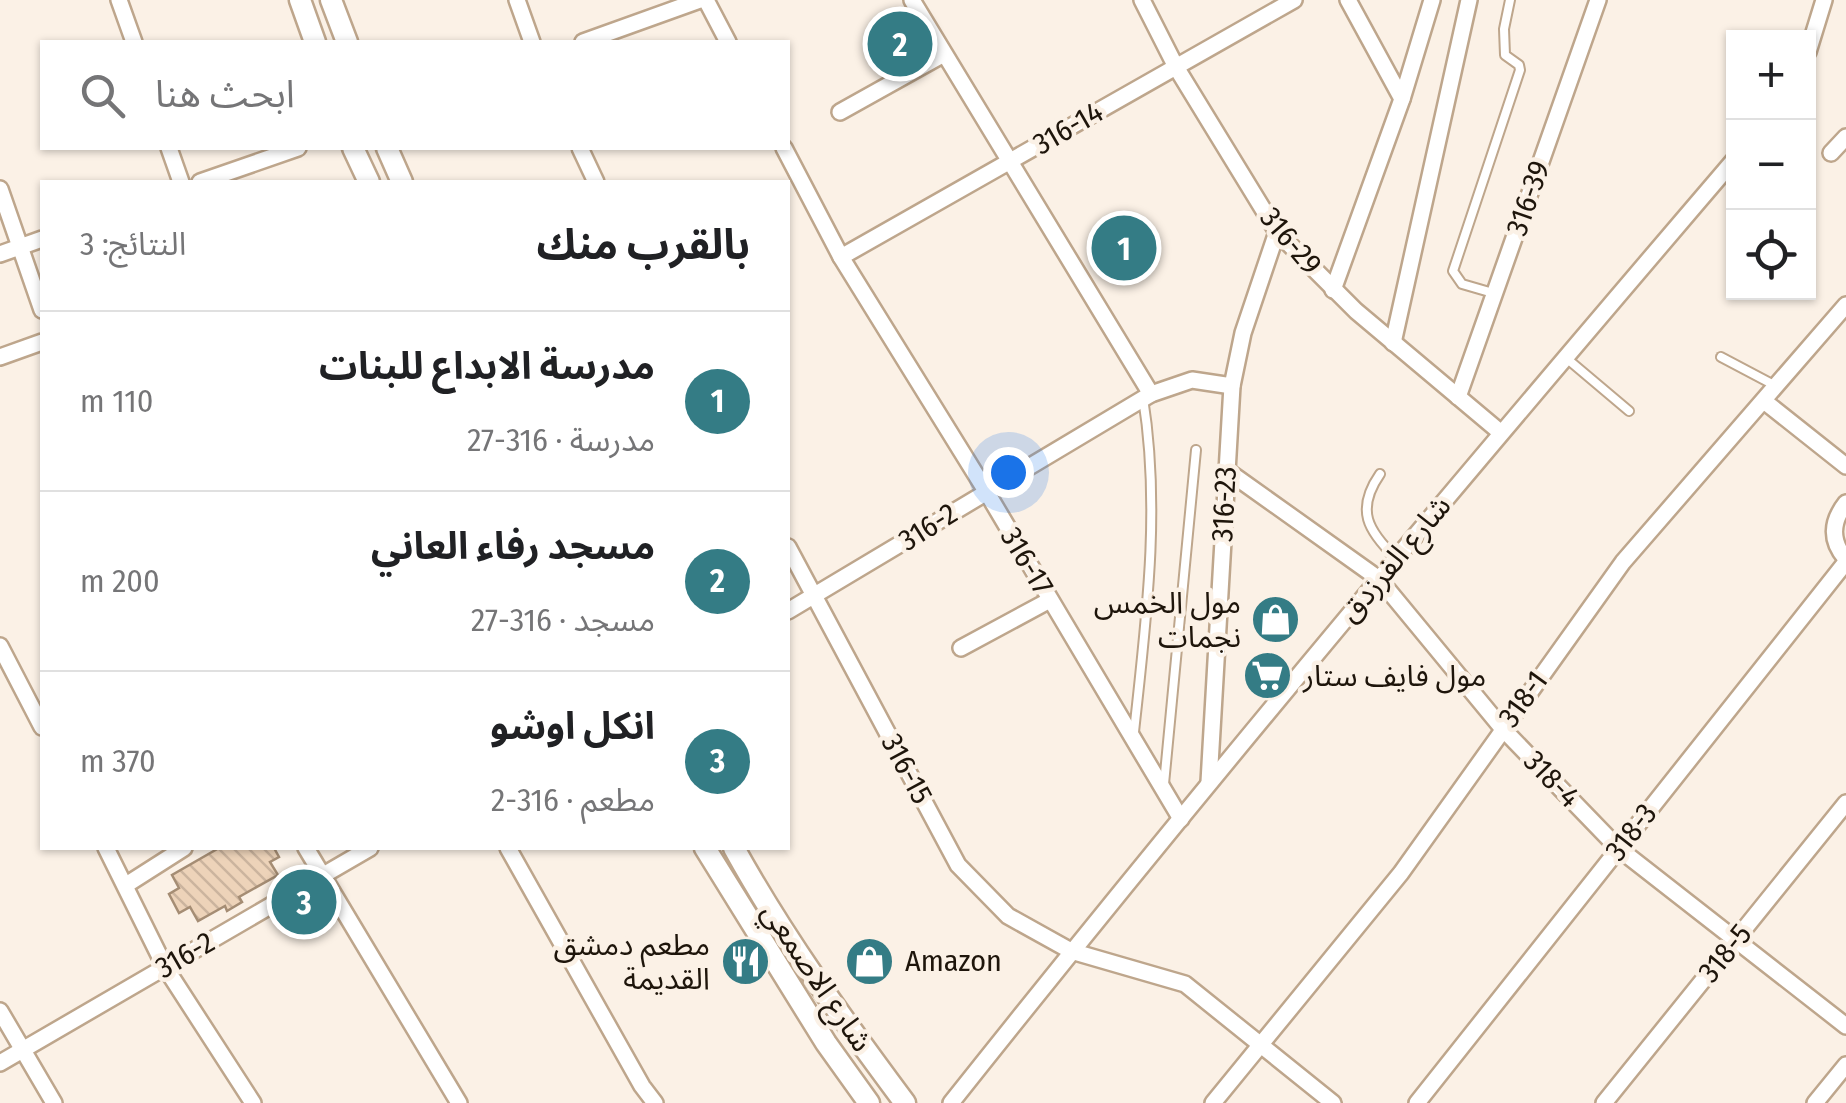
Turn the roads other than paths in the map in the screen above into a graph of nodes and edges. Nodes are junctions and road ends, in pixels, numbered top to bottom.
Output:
1 (120, 0) edge
2 (300, 0) edge
3 (331, 0) edge
4 (517, 0) edge
5 (703, 0) edge
6 (912, 0) edge
7 (1142, 0) edge
8 (1294, 0) edge
9 (1348, 0) edge
10 (1432, 0) edge
11 (1467, 0) edge
12 (1510, 0) edge
13 (1598, 0) edge
14 (1824, 0) edge
15 (1815, 30) edge
16 (133, 40) edge
17 (314, 40) edge
18 (345, 40) edge
19 (531, 40) edge
20 (590, 40) edge
21 (727, 40) edge
22 (944, 54) junction
23 (1176, 67) junction
24 (1402, 99) junction
25 (840, 112) dead end
26 (1846, 136) edge
27 (170, 150) edge
28 (292, 150) edge
29 (354, 150) edge
30 (388, 150) edge
31 (581, 150) edge
32 (785, 150) edge
33 (1831, 153) dead end
34 (1009, 162) junction
35 (1726, 169) edge
36 (180, 180) edge
37 (206, 180) edge
38 (368, 180) edge
39 (401, 180) edge
40 (595, 180) edge
41 (0, 189) edge
42 (1277, 232) junction
43 (40, 240) edge
44 (20, 247) junction
45 (0, 254) edge
46 (842, 257) junction
47 (1334, 290) junction
48 (1494, 293) junction
49 (40, 304) edge
50 (1846, 305) edge
51 (1393, 342) junction
52 (40, 343) edge
53 (1565, 357) junction
54 (1720, 357) dead end
55 (0, 358) edge
56 (1232, 386) junction
57 (1777, 386) junction
58 (1147, 396) junction
59 (1458, 397) junction
60 (1764, 401) junction
61 (1629, 411) dead end
62 (1500, 432) junction
63 (1196, 450) dead end
64 (1846, 466) edge
65 (1226, 470) junction
66 (1380, 474) dead end
67 (986, 491) junction
68 (1846, 503) edge
69 (790, 550) edge
70 (1396, 558) junction
71 (1846, 561) edge
72 (1379, 579) junction
73 (816, 596) junction
74 (1050, 600) junction
75 (790, 610) edge
76 (0, 646) edge
77 (960, 648) dead end
78 (40, 723) edge
79 (1502, 728) junction
80 (1134, 739) junction
81 (1209, 782) junction
82 (1164, 789) junction
83 (1846, 803) edge
84 (1181, 819) junction
85 (1618, 848) junction
86 (107, 850) edge
87 (181, 850) edge
88 (307, 850) edge
89 (367, 850) edge
90 (509, 850) edge
91 (705, 850) edge
92 (735, 850) edge
93 (322, 876) junction
94 (126, 885) junction
95 (1736, 940) junction
96 (1071, 951) junction
97 (165, 967) junction
98 (0, 1011) edge
99 (1846, 1026) edge
100 (1262, 1044) junction
101 (21, 1051) junction
102 (0, 1063) edge
103 (1846, 1065) edge
104 (54, 1103) edge
105 (253, 1103) edge
106 (459, 1103) edge
107 (655, 1103) edge
108 (868, 1103) edge
109 (905, 1103) edge
110 (951, 1103) edge
111 (1213, 1103) edge
112 (1333, 1103) edge
113 (1416, 1103) edge
114 (1604, 1103) edge
115 (1815, 1103) edge

1 - 16 street
2 - 17 street
3 - 18 street
4 - 19 street
5 - 20 street
5 - 21 street
6 - 22 street
7 - 23 street, 316-29
8 - 23 street, 316-14
9 - 24 street
10 - 24 street
11 - 51 street
12 - 48 lane
13 - 48 street, 316-39
14 - 15 street
22 - 25 street
22 - 34 street
23 - 34 street, 316-14
23 - 42 street, 316-29
24 - 47 street
26 - 33 street
27 - 36 street
28 - 37 street
29 - 38 street
30 - 39 street
31 - 40 street
32 - 46 street, 316-17
34 - 46 street, 316-14
34 - 58 street
35 - 53 street, شارع الفرزدق
41 - 44 street
42 - 47 street, 316-29
42 - 56 street, 316-23
43 - 44 street
44 - 45 street
44 - 49 street
46 - 67 street, 316-17
47 - 51 street, 316-29
48 - 59 street, 316-39
50 - 57 street, 318-1
51 - 59 street, 316-29
52 - 55 street
53 - 61 lane
53 - 62 street, شارع الفرزدق
54 - 57 lane
56 - 58 street, 316-2
56 - 65 street, 316-23
57 - 60 street, 318-1
58 - 67 street, 316-2
58 - 80 lane
59 - 62 street, 316-29
60 - 64 street
60 - 79 street, 318-1
62 - 70 street, شارع الفرزدق
63 - 82 lane
65 - 72 street, 318-4
65 - 81 street, 316-23
66 - 70 lane
67 - 73 street, 316-2
67 - 74 street, 316-17
68 - 71 street
69 - 73 street, 316-15
70 - 72 street, شارع الفرزدق
71 - 85 street, 318-3
72 - 79 street, 318-4
72 - 81 street, شارع الفرزدق
73 - 75 street, 316-2
73 - 96 street, 316-15
74 - 77 street
74 - 80 street, 316-17
76 - 78 street
79 - 85 street, 318-4
79 - 100 street, 318-1
80 - 82 street, 316-17
81 - 84 street, شارع الفرزدق
82 - 84 street, 316-17
83 - 95 street, 318-5
84 - 96 street, شارع الفرزدق
85 - 95 street, 318-4
85 - 113 street, 318-3
86 - 94 street
87 - 94 street
88 - 93 street
89 - 93 street, 316-2
90 - 107 street
91 - 108 street, شارع الاصمعي
92 - 109 street, شارع الاصمعي
93 - 97 street, 316-2
93 - 106 street
94 - 97 street
95 - 99 street, 318-4
95 - 114 street, 318-5
96 - 100 street, 316-15
96 - 110 street, شارع الفرزدق
97 - 101 street, 316-2
97 - 105 street
98 - 101 street
100 - 111 street, 318-1
100 - 112 street, 316-15
101 - 102 street, 316-2
101 - 104 street
103 - 115 street

